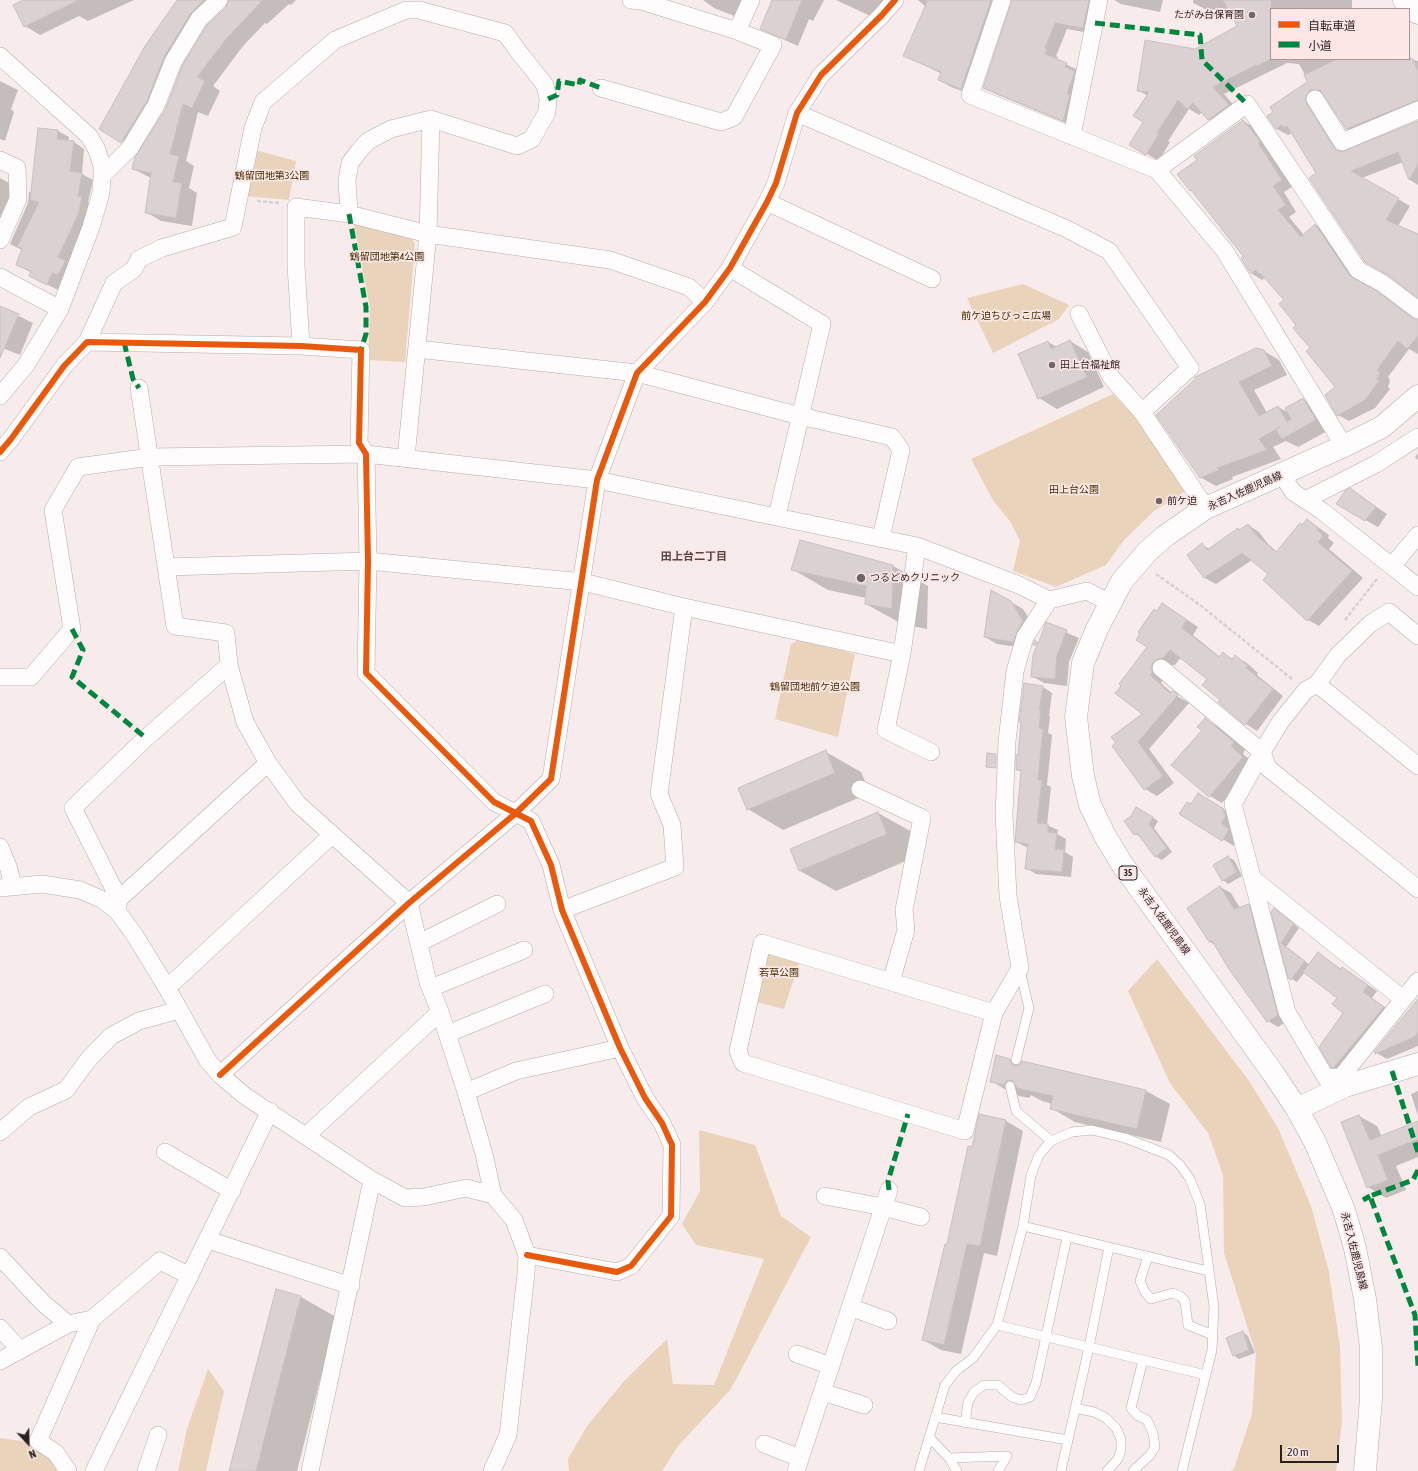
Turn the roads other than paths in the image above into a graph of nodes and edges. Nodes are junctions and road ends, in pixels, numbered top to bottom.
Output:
1 (219, 0) edge
2 (631, 0) edge
3 (751, 0) edge
4 (894, 0) edge
5 (1002, 0) edge
6 (1099, 0) edge
7 (1404, 0) edge
8 (1418, 13) edge
9 (737, 31) junction
10 (0, 56) edge
11 (601, 88) dead end
12 (1315, 99) dead end
13 (1418, 110) edge
14 (797, 113) junction
15 (431, 119) junction
16 (1072, 136) junction
17 (0, 160) edge
18 (1156, 170) junction
19 (102, 176) junction
20 (767, 202) junction
21 (349, 214) junction
22 (428, 234) junction
23 (0, 240) edge
24 (730, 268) junction
25 (0, 277) edge
26 (932, 280) dead end
27 (705, 302) junction
28 (60, 309) junction
29 (1418, 310) edge
30 (1079, 314) dead end
31 (87, 342) junction
32 (301, 346) junction
33 (417, 349) junction
34 (637, 373) junction
35 (139, 388) dead end
36 (0, 396) edge
37 (1418, 396) edge
38 (1142, 412) junction
39 (800, 416) junction
40 (1418, 437) edge
41 (1344, 446) junction
42 (0, 452) edge
43 (366, 454) junction
44 (150, 457) junction
45 (406, 458) junction
46 (1282, 475) junction
47 (597, 480) junction
48 (1305, 500) junction
49 (1206, 508) junction
50 (777, 516) junction
51 (1418, 535) edge
52 (881, 538) junction
53 (917, 546) junction
54 (368, 561) junction
55 (1392, 566) junction
56 (168, 567) junction
57 (583, 582) junction
58 (1418, 587) edge
59 (1049, 600) junction
60 (1110, 603) junction
61 (684, 607) junction
62 (1418, 636) edge
63 (902, 654) junction
64 (229, 665) junction
65 (1161, 668) dead end
66 (0, 677) edge
67 (1312, 687) junction
68 (931, 752) dead end
69 (1262, 752) junction
70 (268, 763) junction
71 (1418, 766) edge
72 (860, 789) dead end
73 (516, 813) junction
74 (332, 835) junction
75 (0, 847) edge
76 (1252, 878) junction
77 (7, 888) edge
78 (1418, 889) edge
79 (409, 903) junction
80 (497, 904) dead end
81 (118, 905) junction
82 (562, 910) junction
83 (419, 943) junction
84 (524, 950) dead end
85 (1020, 968) junction
86 (1418, 980) edge
87 (891, 982) junction
88 (167, 988) junction
89 (431, 988) junction
90 (545, 994) dead end
91 (1403, 999) junction
92 (179, 1010) junction
93 (440, 1012) junction
94 (994, 1013) junction
95 (447, 1034) junction
96 (620, 1048) junction
97 (1016, 1060) dead end
98 (1418, 1064) edge
99 (220, 1075) junction
100 (1343, 1082) junction
101 (1010, 1086) dead end
102 (466, 1092) junction
103 (1297, 1109) junction
104 (270, 1112) junction
105 (0, 1132) edge
106 (306, 1136) junction
107 (1051, 1141) junction
108 (164, 1152) dead end
109 (372, 1180) junction
110 (889, 1190) dead end
111 (232, 1191) junction
112 (493, 1195) junction
113 (825, 1196) dead end
114 (884, 1207) junction
115 (921, 1217) dead end
116 (1023, 1226) junction
117 (1068, 1236) junction
118 (208, 1240) junction
119 (1109, 1247) junction
120 (527, 1255) junction
121 (1148, 1256) junction
122 (0, 1257) edge
123 (1208, 1271) junction
124 (190, 1276) junction
125 (351, 1286) junction
126 (850, 1307) junction
127 (92, 1319) junction
128 (888, 1321) dead end
129 (68, 1324) junction
130 (997, 1325) junction
131 (0, 1328) edge
132 (1213, 1335) junction
133 (1045, 1337) junction
134 (1089, 1347) junction
135 (19, 1349) junction
136 (797, 1354) dead end
137 (0, 1360) edge
138 (1143, 1360) junction
139 (831, 1366) junction
140 (1206, 1375) junction
141 (822, 1392) junction
142 (864, 1404) dead end
143 (1075, 1408) junction
144 (935, 1417) junction
145 (965, 1422) junction
146 (158, 1435) dead end
147 (930, 1437) junction
148 (1068, 1440) junction
149 (764, 1444) dead end
150 (949, 1458) junction
151 (798, 1464) edge
152 (68, 1471) edge
153 (94, 1471) edge
154 (146, 1471) edge
155 (310, 1471) edge
156 (492, 1471) edge
157 (919, 1471) edge
158 (957, 1471) edge
159 (998, 1471) edge
160 (1061, 1471) edge
161 (1106, 1471) edge
162 (1133, 1471) edge
163 (1182, 1471) edge
164 (1365, 1471) edge

1 - 19 street
2 - 9 street
3 - 9 street
4 - 14 street
5 - 16 street
6 - 16 street
7 - 8 main road
9 - 11 street
10 - 19 street
12 - 13 street
14 - 20 street
14 - 38 street
15 - 21 street
15 - 22 street
15 - 31 street
16 - 18 street
17 - 23 street
18 - 29 street
18 - 41 street
19 - 28 street
20 - 24 street
20 - 26 street
21 - 22 street
21 - 32 street
22 - 27 street
22 - 33 street
24 - 27 street
24 - 39 street
25 - 28 street
27 - 34 street
28 - 36 street
30 - 38 street
31 - 32 street
31 - 42 street
32 - 43 street
33 - 34 street
33 - 45 street
34 - 39 street
34 - 47 street
35 - 44 street
37 - 41 main road, 永吉入佐鹿児島線 / 35
38 - 49 street
39 - 50 street
39 - 52 street
40 - 48 street
41 - 46 main road, 永吉入佐鹿児島線 / 35
43 - 44 street
43 - 45 street
43 - 54 street
44 - 56 street
44 - 66 street
45 - 47 street
46 - 48 street
46 - 49 main road, 永吉入佐鹿児島線 / 35
47 - 50 street
47 - 57 street
48 - 55 street
49 - 60 main road, 永吉入佐鹿児島線 / 35
50 - 52 street
51 - 55 street
52 - 53 street
53 - 59 street
53 - 63 street
54 - 56 street
54 - 57 street
54 - 73 street
55 - 58 street
56 - 64 street
57 - 61 street
57 - 73 street
59 - 60 street
59 - 85 street
60 - 103 main road, 永吉入佐鹿児島線 / 35
61 - 63 street
61 - 82 street
62 - 67 street
63 - 68 street
64 - 70 street
64 - 81 street
65 - 69 street
67 - 69 street
67 - 71 street
69 - 76 street
69 - 78 street
70 - 74 street
70 - 81 street
72 - 87 street
73 - 79 street
73 - 82 street
74 - 79 street
74 - 88 street
75 - 77 street
76 - 91 street
76 - 100 street
77 - 81 street
79 - 83 street
79 - 99 street
80 - 83 street
81 - 88 street
82 - 96 street
83 - 89 street
84 - 89 street
85 - 94 street
85 - 97 lane
86 - 91 street
87 - 94 street
87 - 94 street
88 - 92 street
89 - 93 street
90 - 95 street
91 - 100 street
92 - 99 street
92 - 105 street
93 - 95 street
93 - 106 street
95 - 102 street
96 - 102 street
96 - 120 street
98 - 100 main road
99 - 104 street
100 - 103 main road
101 - 107 lane
102 - 112 street
103 - 164 main road, 永吉入佐鹿児島線 / 35
104 - 106 street
104 - 111 street
106 - 109 street
107 - 116 lane
107 - 123 lane
108 - 111 street
109 - 112 street
109 - 125 street
110 - 114 street
111 - 118 street
112 - 120 street
113 - 114 street
114 - 115 street
114 - 126 street
116 - 117 lane
116 - 130 lane
117 - 119 lane
117 - 133 lane
118 - 124 street
118 - 125 street
119 - 121 lane
119 - 134 lane
120 - 156 street
121 - 123 lane
121 - 132 lane
122 - 129 street
123 - 132 lane
124 - 127 street
124 - 153 street
125 - 155 street
126 - 128 street
126 - 139 street
127 - 129 street
127 - 152 street
129 - 135 street
130 - 133 lane
130 - 144 lane
131 - 135 street
132 - 140 lane
133 - 134 lane
133 - 145 lane
134 - 138 lane
134 - 143 lane
135 - 137 street
136 - 139 street
138 - 140 lane
138 - 162 lane
139 - 141 street
140 - 163 lane
141 - 142 street
141 - 151 street
143 - 148 lane
143 - 161 lane
144 - 145 lane
144 - 147 lane
145 - 148 lane
146 - 154 street
147 - 150 lane
147 - 157 lane
148 - 160 lane
149 - 151 street
150 - 158 lane
150 - 159 lane

